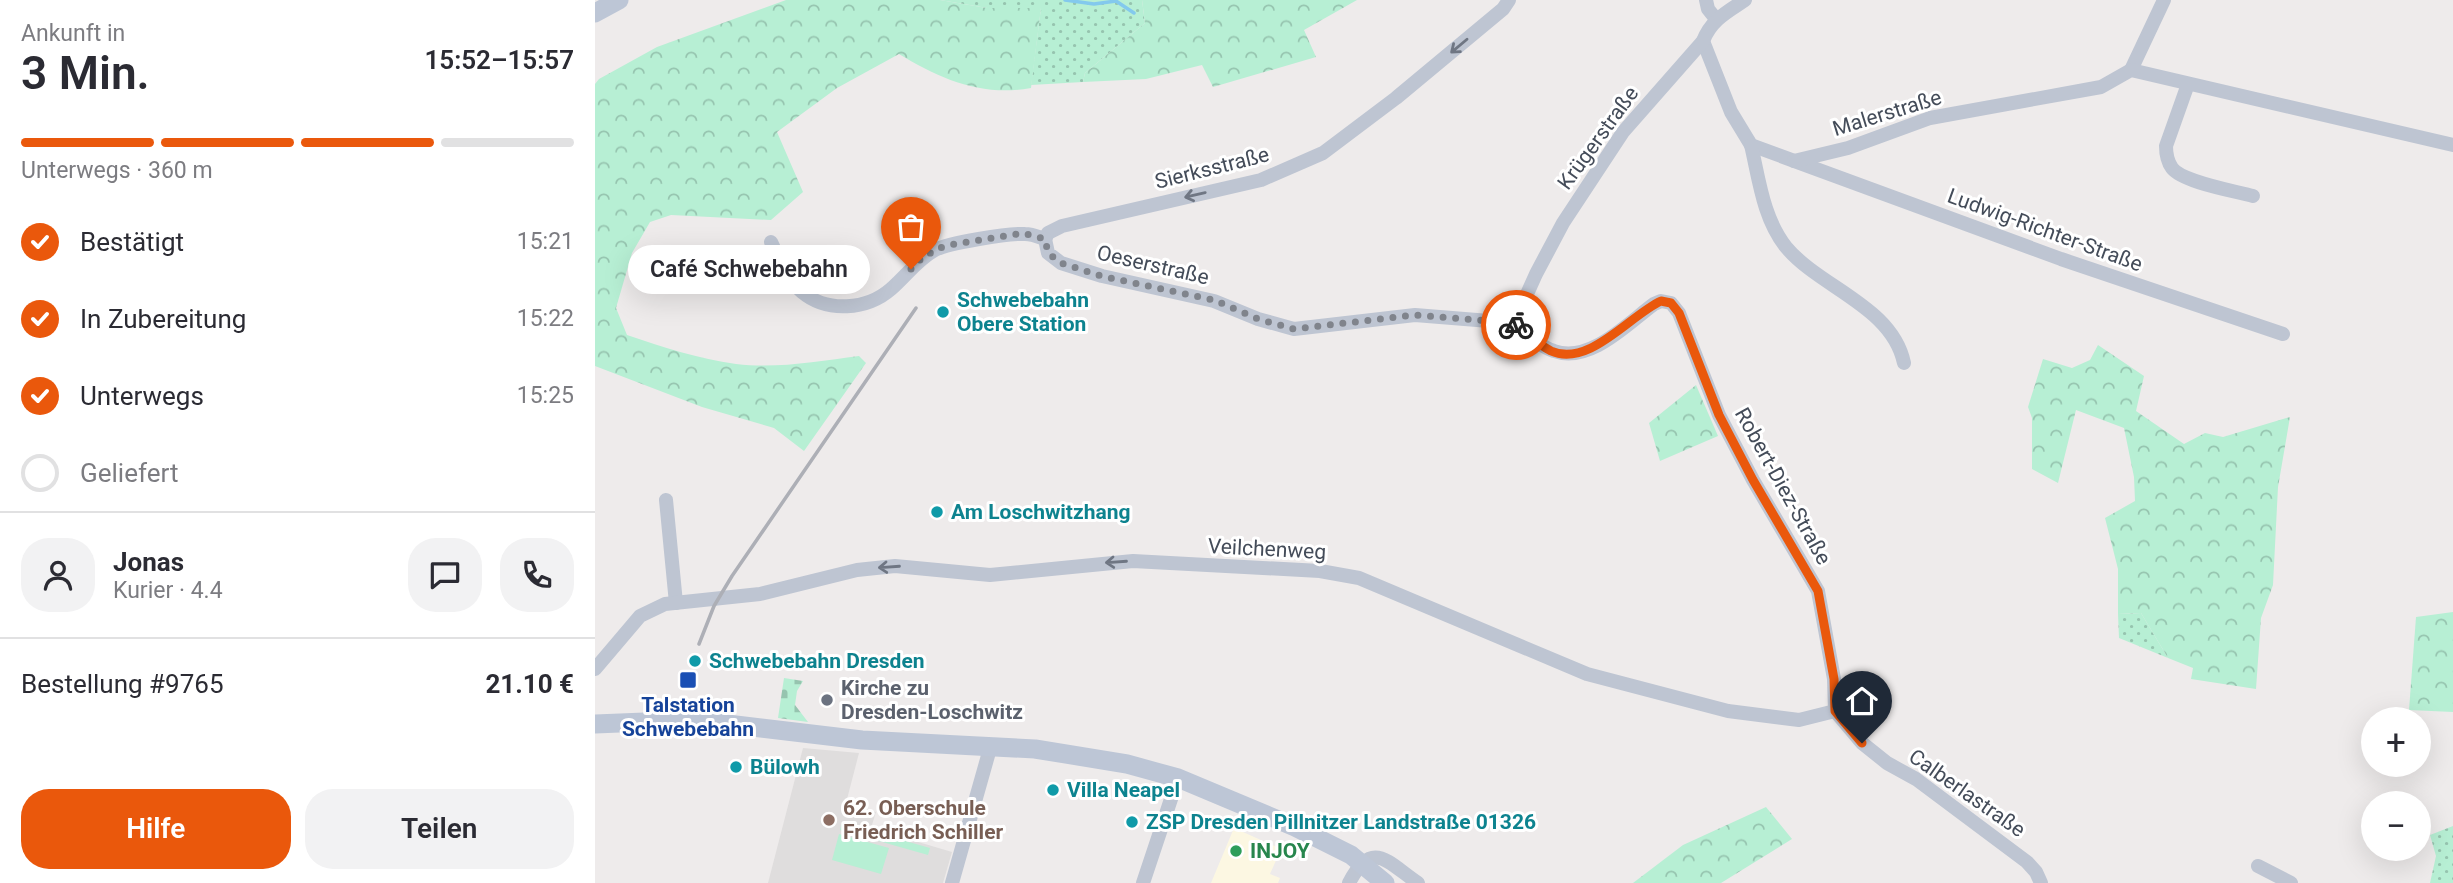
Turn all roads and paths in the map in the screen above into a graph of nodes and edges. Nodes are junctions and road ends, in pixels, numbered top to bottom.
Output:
1 (617, 0) edge
2 (1509, 0) edge
3 (1706, 0) edge
4 (1745, 0) edge
5 (2164, 0) edge
6 (595, 13) edge
7 (1716, 19) junction
8 (1703, 41) junction
9 (2131, 70) junction
10 (2188, 83) junction
11 (1751, 145) junction
12 (2453, 145) edge
13 (1794, 161) junction
14 (2253, 197) dead end
15 (1045, 239) junction
16 (771, 242) dead end
17 (1514, 323) junction
18 (2283, 334) dead end
19 (1904, 363) dead end
20 (666, 500) dead end
21 (676, 603) junction
22 (595, 670) edge
23 (1835, 711) junction
24 (595, 724) edge
25 (991, 745) junction
26 (1178, 778) junction
27 (1362, 863) junction
28 (2258, 866) dead end
29 (952, 883) edge
30 (1143, 883) edge
31 (1349, 883) edge
32 (1385, 883) edge
33 (1418, 883) edge
34 (2041, 883) edge
35 (2291, 883) edge

1 - 6 main road
2 -> 15 street, Sierksstraße
3 - 7 street
4 - 7 street, Krügerstraße
5 - 9 street
7 - 8 street, Krügerstraße
8 - 11 street
8 - 17 street, Krügerstraße
9 - 10 street
9 - 13 street, Malerstraße
10 - 12 street
10 - 14 street
11 - 13 street
11 - 19 street
13 - 18 street, Ludwig-Richter-Straße
15 - 16 street
15 - 17 street, Oeserstraße
17 - 23 street, Robert-Diez-Straße
20 - 21 street
21 - 22 street, Veilchenweg
23 -> 21 street, Veilchenweg
23 - 34 street, Calberlastraße
24 - 25 main road
25 - 26 main road
25 - 29 street
26 - 27 main road
26 - 30 street
27 - 31 street
27 - 32 main road
27 - 33 street
28 - 35 street

